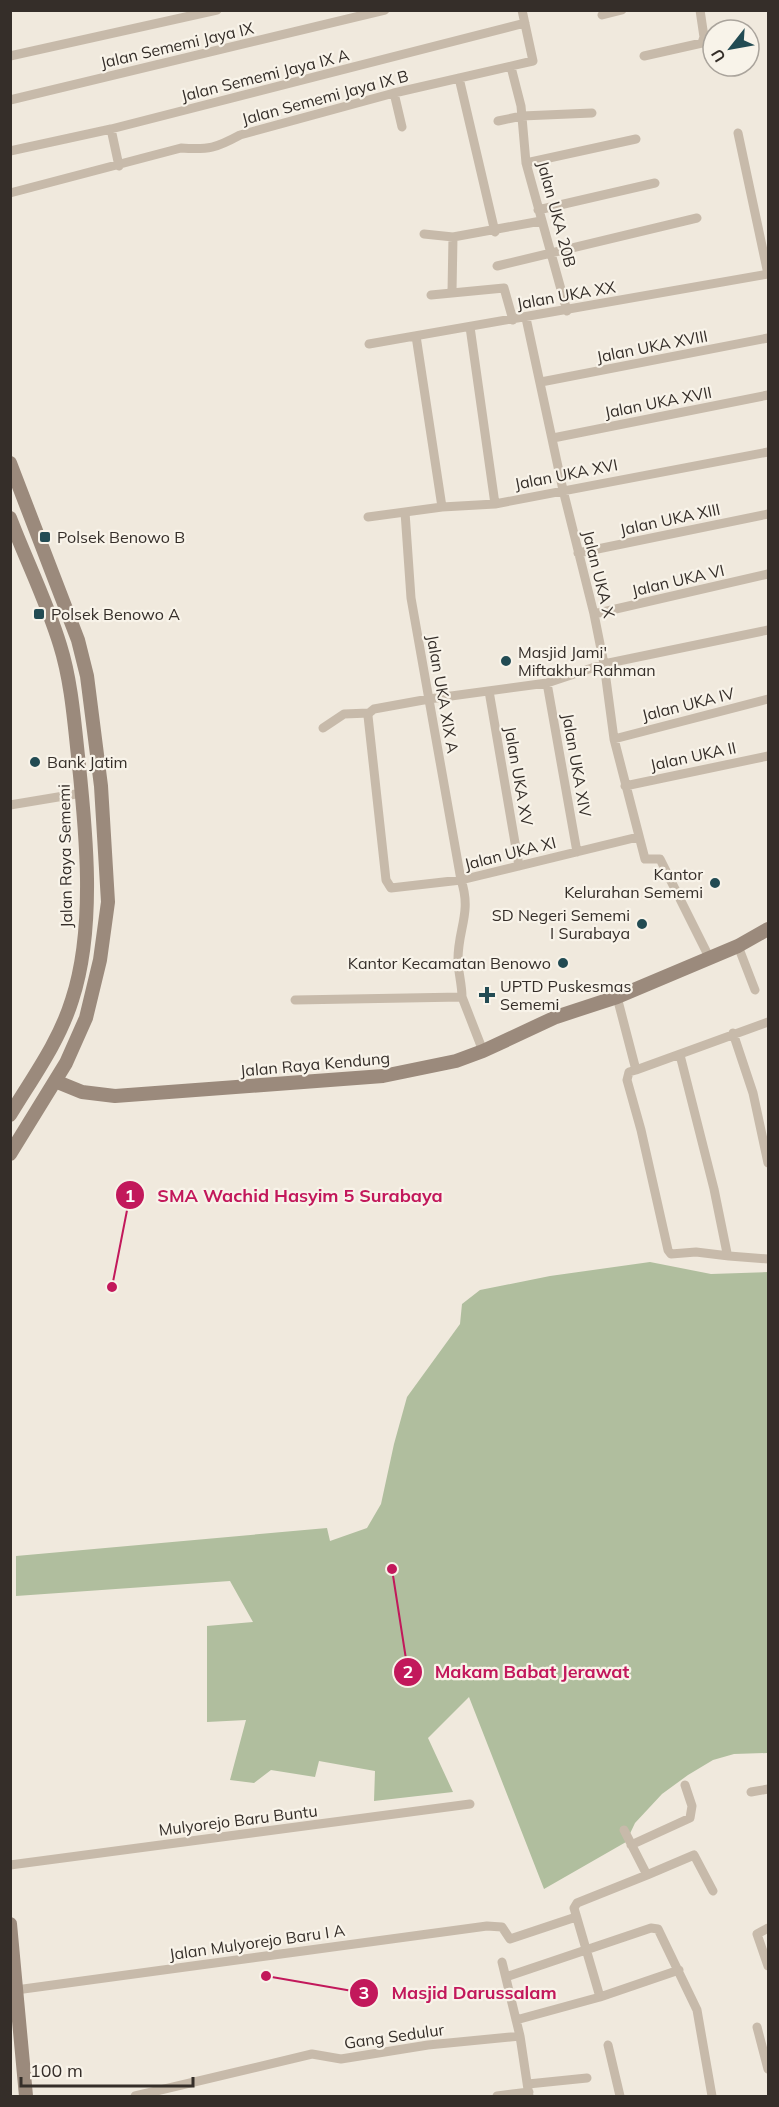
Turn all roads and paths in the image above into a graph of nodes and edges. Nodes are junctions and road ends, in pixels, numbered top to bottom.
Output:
1 (218, 10) edge
2 (386, 10) edge
3 (522, 10) edge
4 (622, 10) edge
5 (703, 11) edge
6 (602, 15) dead end
7 (525, 23) junction
8 (10, 56) edge
9 (644, 56) dead end
10 (511, 67) junction
11 (459, 78) junction
12 (394, 93) junction
13 (10, 100) edge
14 (592, 113) dead end
15 (522, 120) junction
16 (498, 121) dead end
17 (402, 127) dead end
18 (111, 129) junction
19 (738, 133) dead end
20 (636, 139) dead end
21 (10, 151) edge
22 (526, 163) junction
23 (119, 166) junction
24 (655, 183) dead end
25 (10, 193) edge
26 (538, 210) junction
27 (697, 218) dead end
28 (541, 221) junction
29 (495, 232) junction
30 (424, 234) dead end
31 (453, 237) junction
32 (552, 253) junction
33 (496, 266) dead end
34 (768, 274) edge
35 (452, 292) junction
36 (431, 295) dead end
37 (567, 311) junction
38 (526, 318) junction
39 (513, 320) junction
40 (470, 327) junction
41 (416, 336) junction
42 (768, 338) edge
43 (369, 344) dead end
44 (541, 382) junction
45 (768, 396) edge
46 (553, 438) junction
47 (768, 452) edge
48 (10, 463) edge
49 (562, 490) junction
50 (495, 504) junction
51 (442, 507) junction
52 (405, 512) junction
53 (768, 513) edge
54 (368, 517) dead end
55 (10, 518) edge
56 (578, 553) junction
57 (768, 574) edge
58 (594, 614) junction
59 (768, 630) edge
60 (604, 664) junction
61 (547, 683) junction
62 (489, 691) junction
63 (429, 699) junction
64 (768, 699) edge
65 (369, 713) junction
66 (92, 719) junction
67 (75, 722) junction
68 (323, 728) dead end
69 (614, 739) junction
70 (768, 756) edge
71 (625, 786) junction
72 (82, 793) junction
73 (10, 805) edge
74 (638, 837) junction
75 (577, 852) junction
76 (519, 866) junction
77 (461, 880) junction
78 (768, 929) edge
79 (738, 946) junction
80 (709, 957) junction
81 (755, 990) dead end
82 (462, 997) junction
83 (617, 997) junction
84 (295, 1000) dead end
85 (768, 1023) edge
86 (733, 1033) junction
87 (483, 1052) junction
88 (680, 1055) junction
89 (636, 1070) junction
90 (55, 1081) junction
91 (10, 1115) edge
92 (767, 1146) edge
93 (10, 1154) edge
94 (768, 1163) edge
95 (729, 1256) junction
96 (768, 1259) edge
97 (685, 1785) dead end
98 (768, 1789) edge
99 (751, 1792) dead end
100 (470, 1804) dead end
101 (624, 1830) dead end
102 (631, 1845) junction
103 (15, 1864) edge
104 (647, 1875) junction
105 (713, 1891) dead end
106 (576, 1917) junction
107 (10, 1924) edge
108 (768, 1928) edge
109 (586, 1949) junction
110 (502, 1962) dead end
111 (768, 1966) edge
112 (680, 1970) junction
113 (506, 1977) junction
114 (24, 1989) junction
115 (600, 1997) junction
116 (516, 2020) junction
117 (757, 2027) dead end
118 (520, 2036) junction
119 (608, 2045) dead end
120 (768, 2069) edge
121 (587, 2078) dead end
122 (529, 2091) edge
123 (26, 2097) edge
124 (135, 2097) edge
125 (497, 2097) edge
126 (620, 2097) edge
127 (712, 2097) edge

1 - 8 street
2 - 13 street, Jalan Sememi Jaya IX
3 - 7 street
4 - 6 street
5 - 9 street
7 - 10 street, Jalan Sememi Jaya IX B
7 - 18 street, Jalan Sememi Jaya IX A
10 - 11 street, Jalan Sememi Jaya IX B
10 - 15 street, Jalan UKA 20B
11 - 12 street, Jalan Sememi Jaya IX B
11 - 29 street
12 - 17 street
12 - 23 street, Jalan Sememi Jaya IX B
14 - 15 street
15 - 16 street
15 - 22 street, Jalan UKA 20B
18 - 21 street, Jalan Sememi Jaya IX A
18 - 23 street
19 - 34 street
20 - 22 street
22 - 26 street, Jalan UKA 20B
23 - 25 street, Jalan Sememi Jaya IX B
24 - 26 street
26 - 28 street, Jalan UKA 20B
27 - 32 street
28 - 29 street
28 - 32 street, Jalan UKA 20B
29 - 31 street
30 - 31 street
31 - 35 street
32 - 33 street
32 - 37 street, Jalan UKA 20B
34 - 37 street, Jalan UKA XX
35 - 36 street
35 - 39 street
37 - 38 street, Jalan UKA XX
38 - 39 street, Jalan UKA XX
38 - 44 street, Jalan UKA X
39 - 40 street, Jalan UKA XX
40 - 41 street, Jalan UKA XX
40 - 50 street
41 - 43 street, Jalan UKA XX
41 - 51 street
42 - 44 street, Jalan UKA XVIII
44 - 46 street, Jalan UKA X
45 - 46 street, Jalan UKA XVII
46 - 49 street, Jalan UKA X
47 - 49 street, Jalan UKA XVI
48 - 66 main road
49 - 50 street, Jalan UKA XVI
49 - 56 street, Jalan UKA X
50 - 51 street, Jalan UKA XVI
51 - 52 street, Jalan UKA XVI
52 - 54 street, Jalan UKA XVI
52 - 63 street, Jalan UKA XIX A
53 - 56 street, Jalan UKA XIII
55 - 67 main road, Jalan Raya Sememi
56 - 58 street, Jalan UKA X
57 - 58 street, Jalan UKA VI
58 - 60 street, Jalan UKA X
59 - 60 street
60 - 61 street
60 - 69 street, Jalan UKA X
61 - 62 street
61 - 75 street, Jalan UKA XIV
62 - 63 street
62 - 76 street, Jalan UKA XV
63 - 65 street
63 - 77 street, Jalan UKA XIX A
64 - 69 street, Jalan UKA IV
65 - 68 street
65 - 77 street, Jalan UKA XI
66 - 67 main road
66 - 90 main road
67 - 72 main road, Jalan Raya Sememi
69 - 71 street, Jalan UKA X
70 - 71 street, Jalan UKA II
71 - 74 street, Jalan UKA X
72 - 73 street
72 - 91 main road, Jalan Raya Sememi
74 - 75 street, Jalan UKA XI
74 - 80 street, Jalan UKA X
75 - 76 street, Jalan UKA XI
76 - 77 street, Jalan UKA XI
77 - 82 street, Jalan UKA XIX A
78 - 79 main road, Jalan Raya Kendung
79 - 80 main road, Jalan Raya Kendung
79 - 81 street
80 - 83 main road, Jalan Raya Kendung
82 - 84 street
82 - 87 street, Jalan UKA XIX A
83 - 87 main road, Jalan Raya Kendung
83 - 89 street
85 - 86 street
86 - 88 street
86 - 92 street
87 - 90 main road, Jalan Raya Kendung
88 - 89 street
88 - 95 street
89 - 95 street
90 - 93 main road
92 - 94 street
95 - 96 street
97 - 102 street
98 - 99 street
100 - 103 street, Mulyorejo Baru Buntu
101 - 102 street
102 - 104 street
104 - 105 street
104 - 106 street
106 - 109 street
106 - 114 street, Jalan Mulyorejo Baru I A
107 - 114 main road
108 - 111 street
109 - 112 street
109 - 113 street
109 - 115 street
110 - 113 street
112 - 115 street
112 - 127 street
113 - 116 street
114 - 123 main road
115 - 116 street
116 - 118 street
117 - 120 street
118 - 122 street
118 - 124 street, Gang Sedulur
119 - 126 street
121 - 122 street
122 - 125 street

